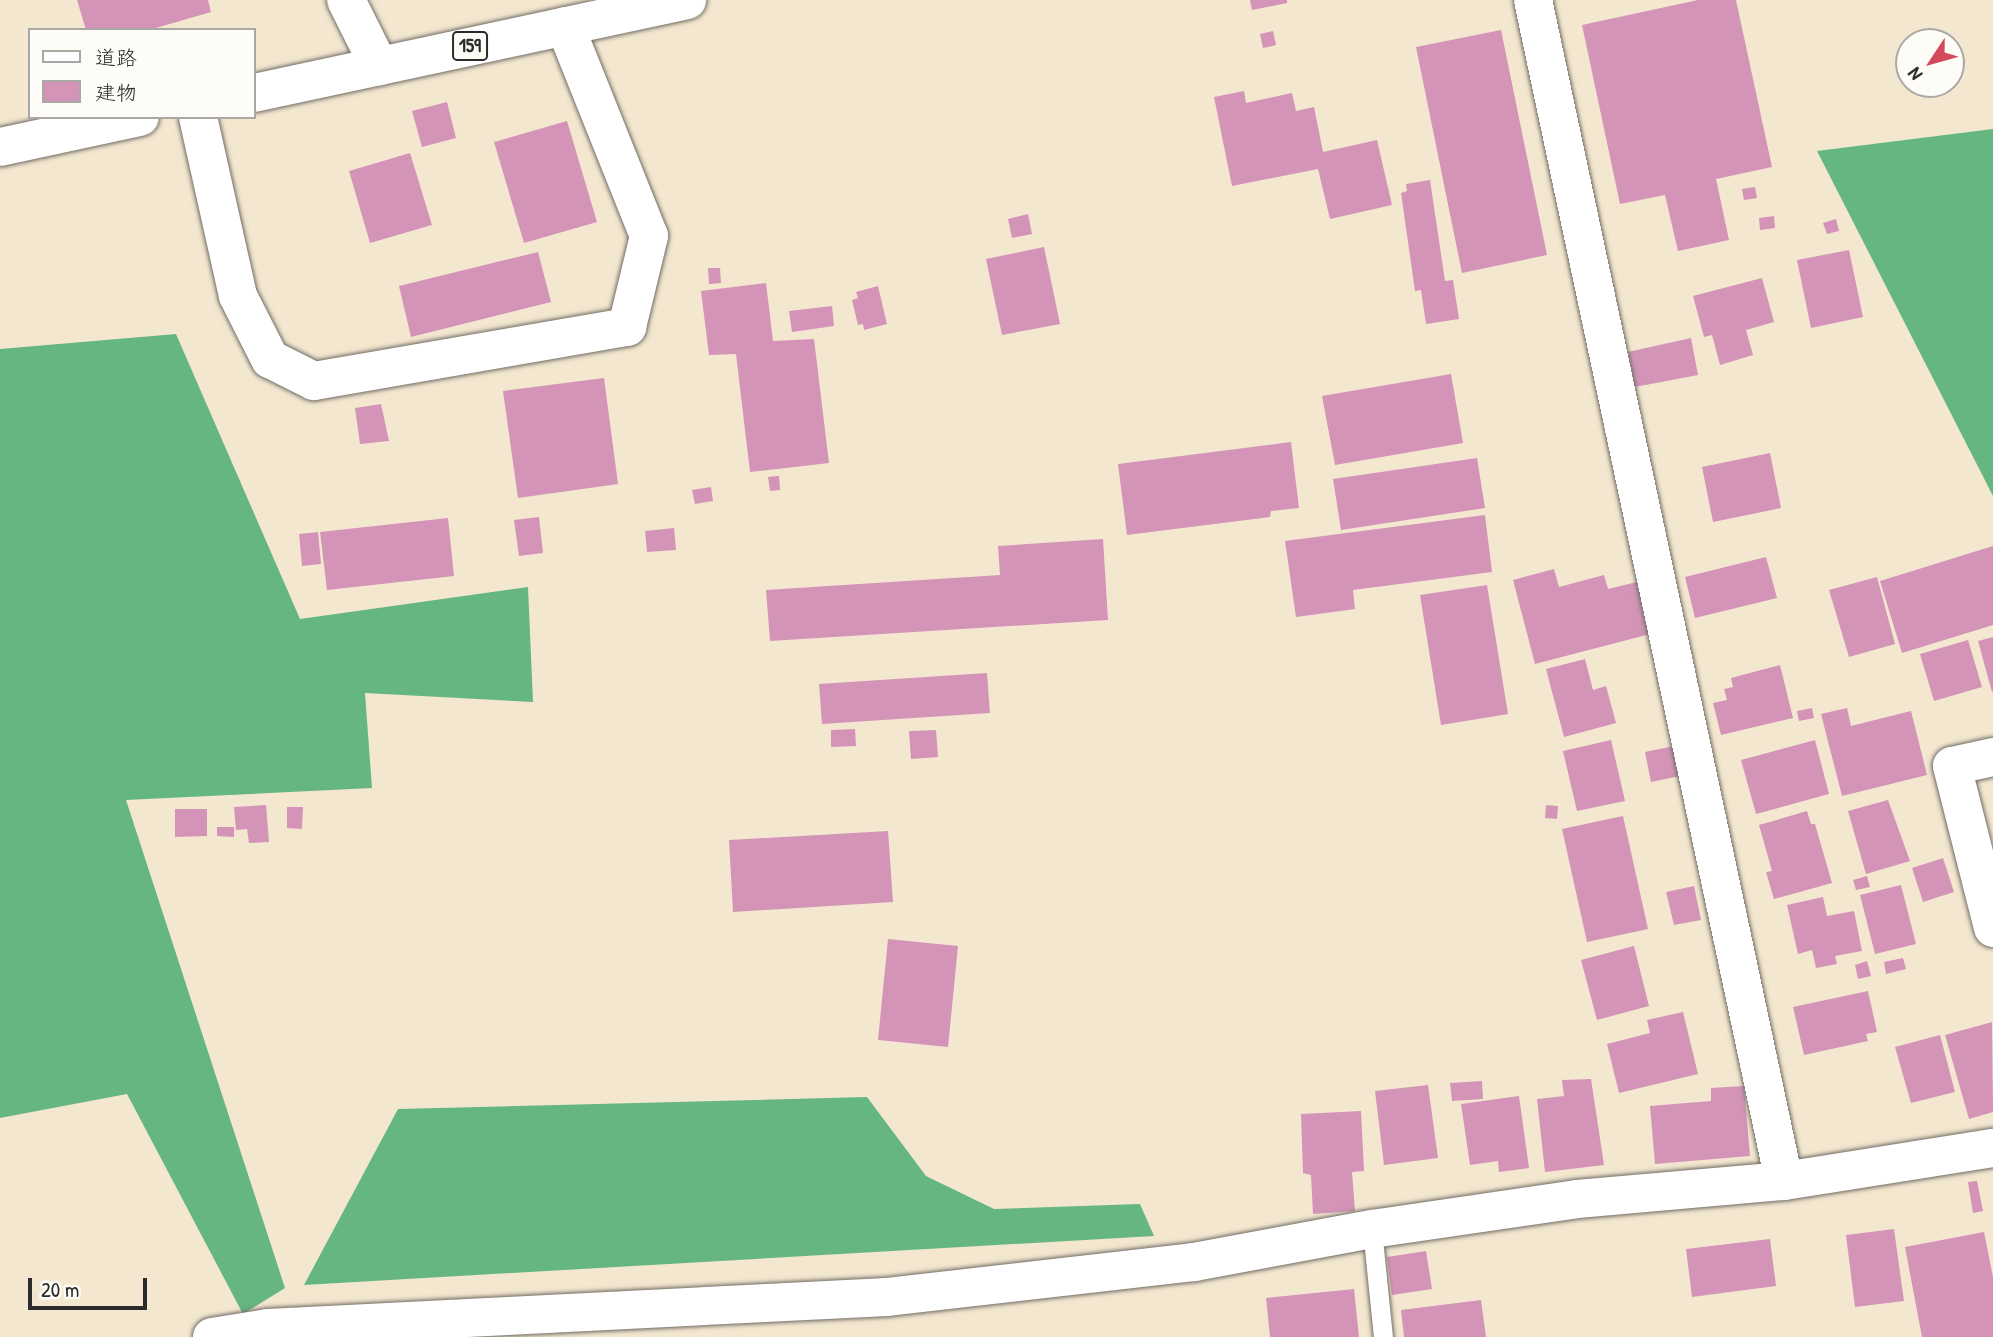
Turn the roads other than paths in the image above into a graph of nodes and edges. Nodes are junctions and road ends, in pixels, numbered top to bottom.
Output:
1 (346, 0) edge
2 (687, 0) edge
3 (1533, 0) edge
4 (649, 4) edge
5 (565, 26) junction
6 (380, 66) junction
7 (256, 93) edge
8 (131, 119) edge
9 (198, 119) edge
10 (0, 148) edge
11 (1993, 757) edge
12 (1993, 929) edge
13 (1993, 1148) edge
14 (1784, 1181) junction
15 (1372, 1229) junction
16 (212, 1337) edge
17 (1384, 1337) edge

1 - 6 main road
2 - 4 main road, 159
3 - 14 main road
4 - 5 main road, 159
5 - 6 main road, 159
5 - 9 main road
6 - 7 main road, 159
8 - 10 main road
11 - 12 main road
13 - 14 main road
14 - 15 main road
15 - 16 main road
15 - 17 lane

